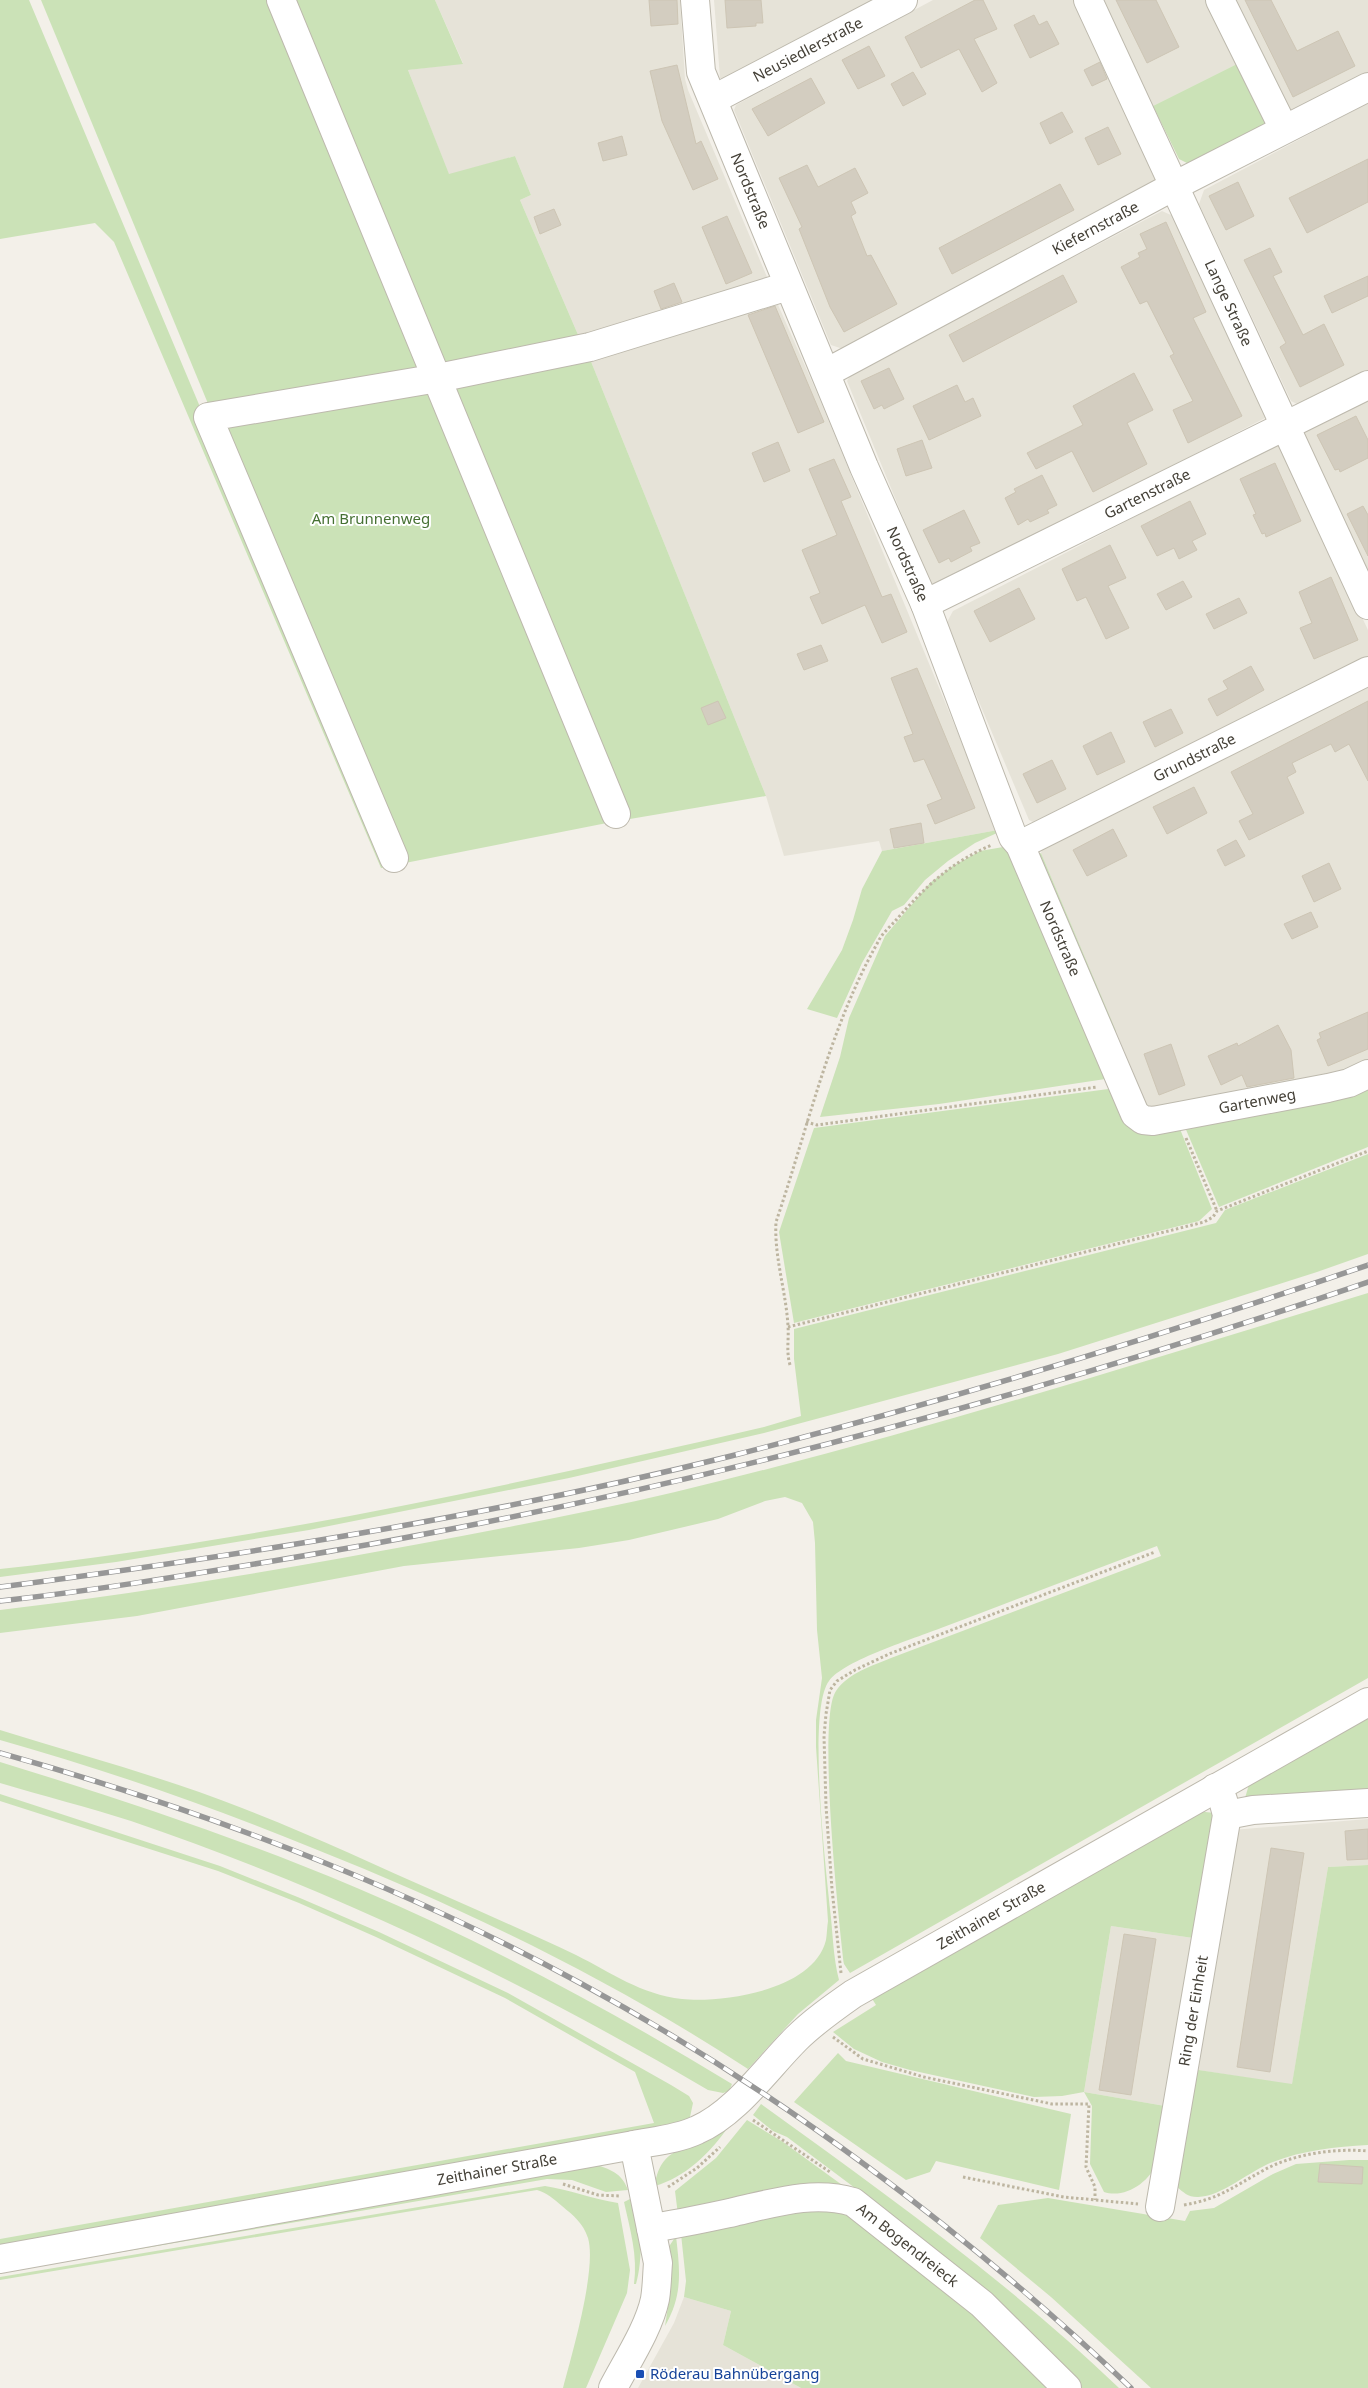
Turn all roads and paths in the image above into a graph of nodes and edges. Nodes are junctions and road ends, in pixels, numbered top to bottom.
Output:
1 (281, 0) edge
2 (695, 0) edge
3 (903, 0) edge
4 (1088, 0) edge
5 (1220, 0) edge
6 (1368, 87) edge
7 (714, 99) junction
8 (1284, 129) junction
9 (1176, 185) junction
10 (788, 286) junction
11 (826, 372) junction
12 (438, 378) junction
13 (1368, 385) edge
14 (1286, 426) junction
15 (925, 604) junction
16 (1368, 605) edge
17 (1368, 671) edge
18 (616, 814) dead end
19 (1016, 841) junction
20 (394, 858) dead end
21 (1368, 1074) edge
22 (1122, 1082) junction
23 (1179, 1116) junction
24 (1143, 1120) joint
25 (806, 1122) junction
26 (1368, 1150) edge
27 (1217, 1211) junction
28 (788, 1327) junction
29 (790, 1364) dead end
30 (1155, 1552) dead end
31 (1368, 1702) edge
32 (1216, 1788) junction
33 (1368, 1803) edge
34 (1227, 1814) junction
35 (853, 1994) junction
36 (819, 2019) junction
37 (752, 2119) dead end
38 (722, 2144) dead end
39 (634, 2145) junction
40 (1368, 2151) edge
41 (834, 2176) dead end
42 (963, 2177) dead end
43 (554, 2184) dead end
44 (644, 2192) junction
45 (1095, 2200) junction
46 (1160, 2206) junction
47 (651, 2228) junction
48 (0, 2259) edge
49 (614, 2388) edge
50 (1067, 2388) edge

1 - 12 street
2 - 7 street, Nordstraße
3 - 7 street, Neusiedlerstraße
4 - 9 street, Lange Straße
5 - 8 street
6 - 8 street, Kiefernstraße
7 - 10 street, Nordstraße
8 - 9 street, Kiefernstraße
9 - 11 street, Kiefernstraße
9 - 14 street, Lange Straße
10 - 11 street, Nordstraße
10 - 12 street
11 - 15 street, Nordstraße
12 - 18 street
12 - 20 street
13 - 14 street, Gartenstraße
14 - 15 street, Gartenstraße
14 - 16 street, Lange Straße
15 - 19 street, Nordstraße
17 - 19 street, Grundstraße
19 - 22 street, Nordstraße
19 - 25 path
21 - 23 street, Gartenweg
22 - 24 street, Nordstraße
22 - 25 path
23 - 24 street, Gartenweg
23 - 27 path
25 - 28 path
26 - 27 path
27 - 28 path
28 - 29 path
30 - 35 path
31 - 32 street, Zeithainer Straße
32 - 34 street
32 - 35 street, Zeithainer Straße
33 - 34 street
34 - 46 street, Ring der Einheit
35 - 36 street, Zeithainer Straße
36 - 39 street, Zeithainer Straße
36 - 45 path
37 - 41 path
38 - 44 path
39 - 44 street
39 - 48 street, Zeithainer Straße
40 - 46 path
42 - 45 path
43 - 44 path
44 - 47 street
45 - 46 path
47 - 49 street
47 - 50 street, Am Bogendreieck

